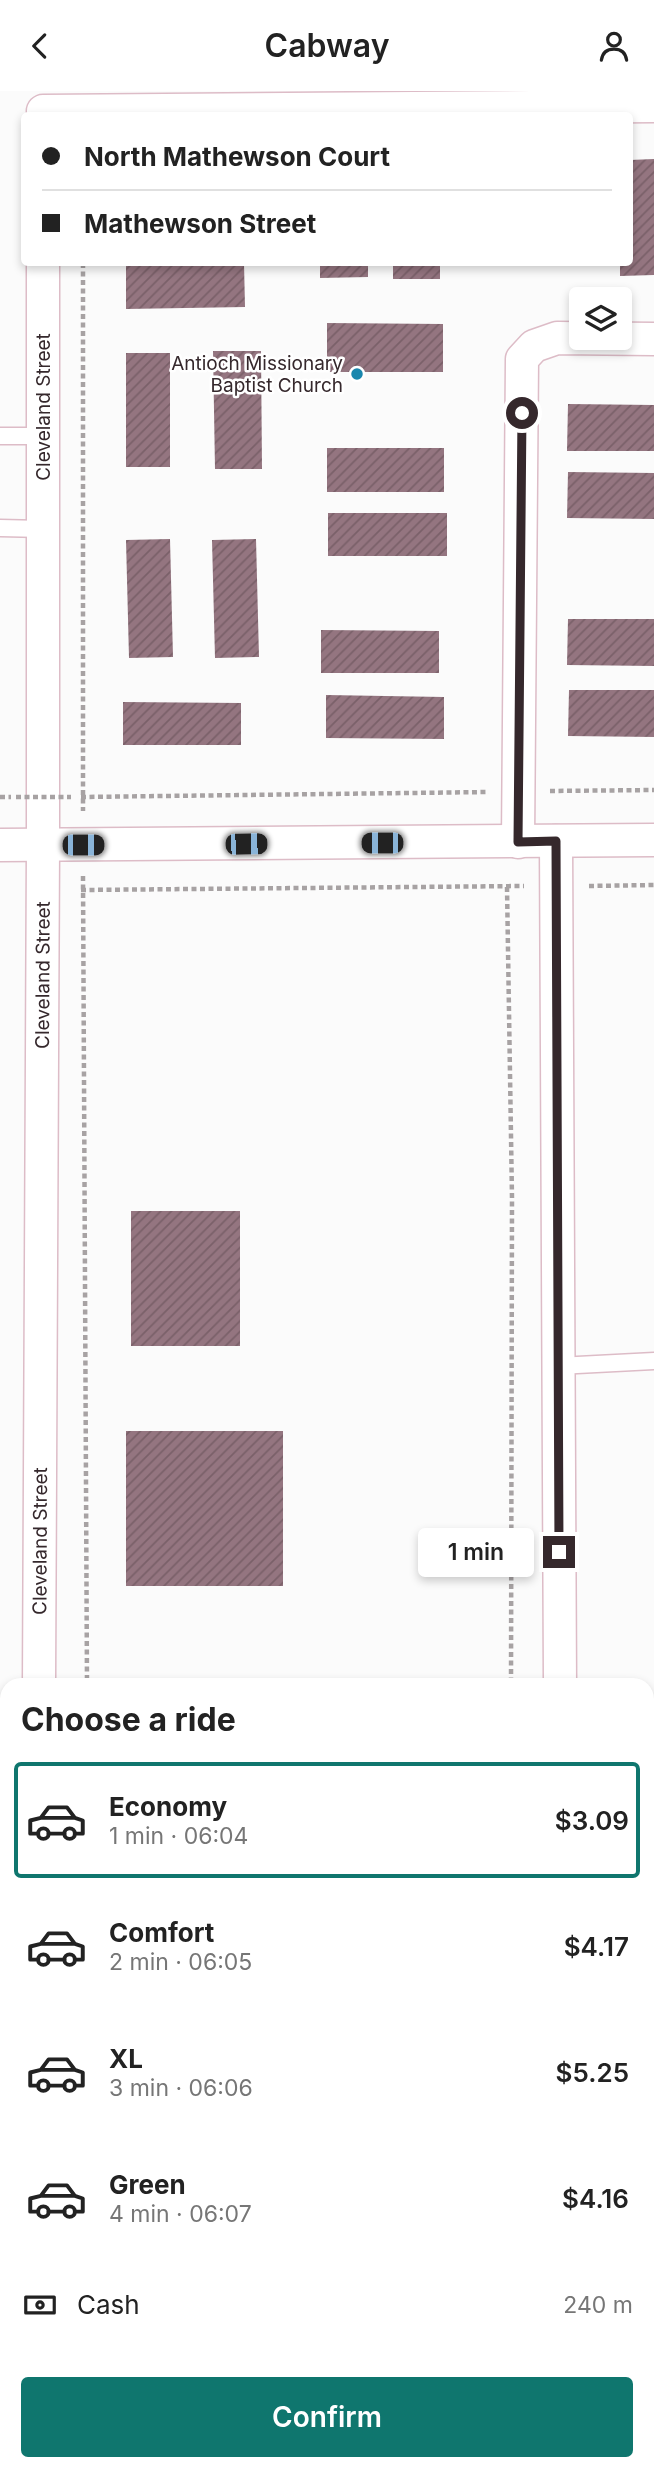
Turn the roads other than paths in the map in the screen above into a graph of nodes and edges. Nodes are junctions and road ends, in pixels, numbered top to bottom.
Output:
1 (556, 99) edge
2 (260, 100) edge
3 (43, 106) edge
4 (654, 106) edge
5 (43, 266) edge
6 (654, 339) edge
7 (0, 436) edge
8 (43, 436) junction
9 (0, 528) edge
10 (43, 529) junction
11 (654, 840) edge
12 (556, 841) junction
13 (518, 842) junction
14 (0, 845) edge
15 (43, 845) junction
16 (654, 1361) edge
17 (558, 1366) junction
18 (39, 1678) edge
19 (560, 1678) edge

1 - 2 street
1 - 4 street
2 - 3 street
5 - 8 street, Cleveland Street
6 - 13 street
7 - 8 lane
8 - 10 street, Cleveland Street
9 - 10 lane
10 - 15 street, Cleveland Street
11 - 12 street
12 - 13 street
12 - 17 street
13 - 15 street
14 - 15 street
15 - 18 street, Cleveland Street
16 - 17 lane
17 - 19 street

